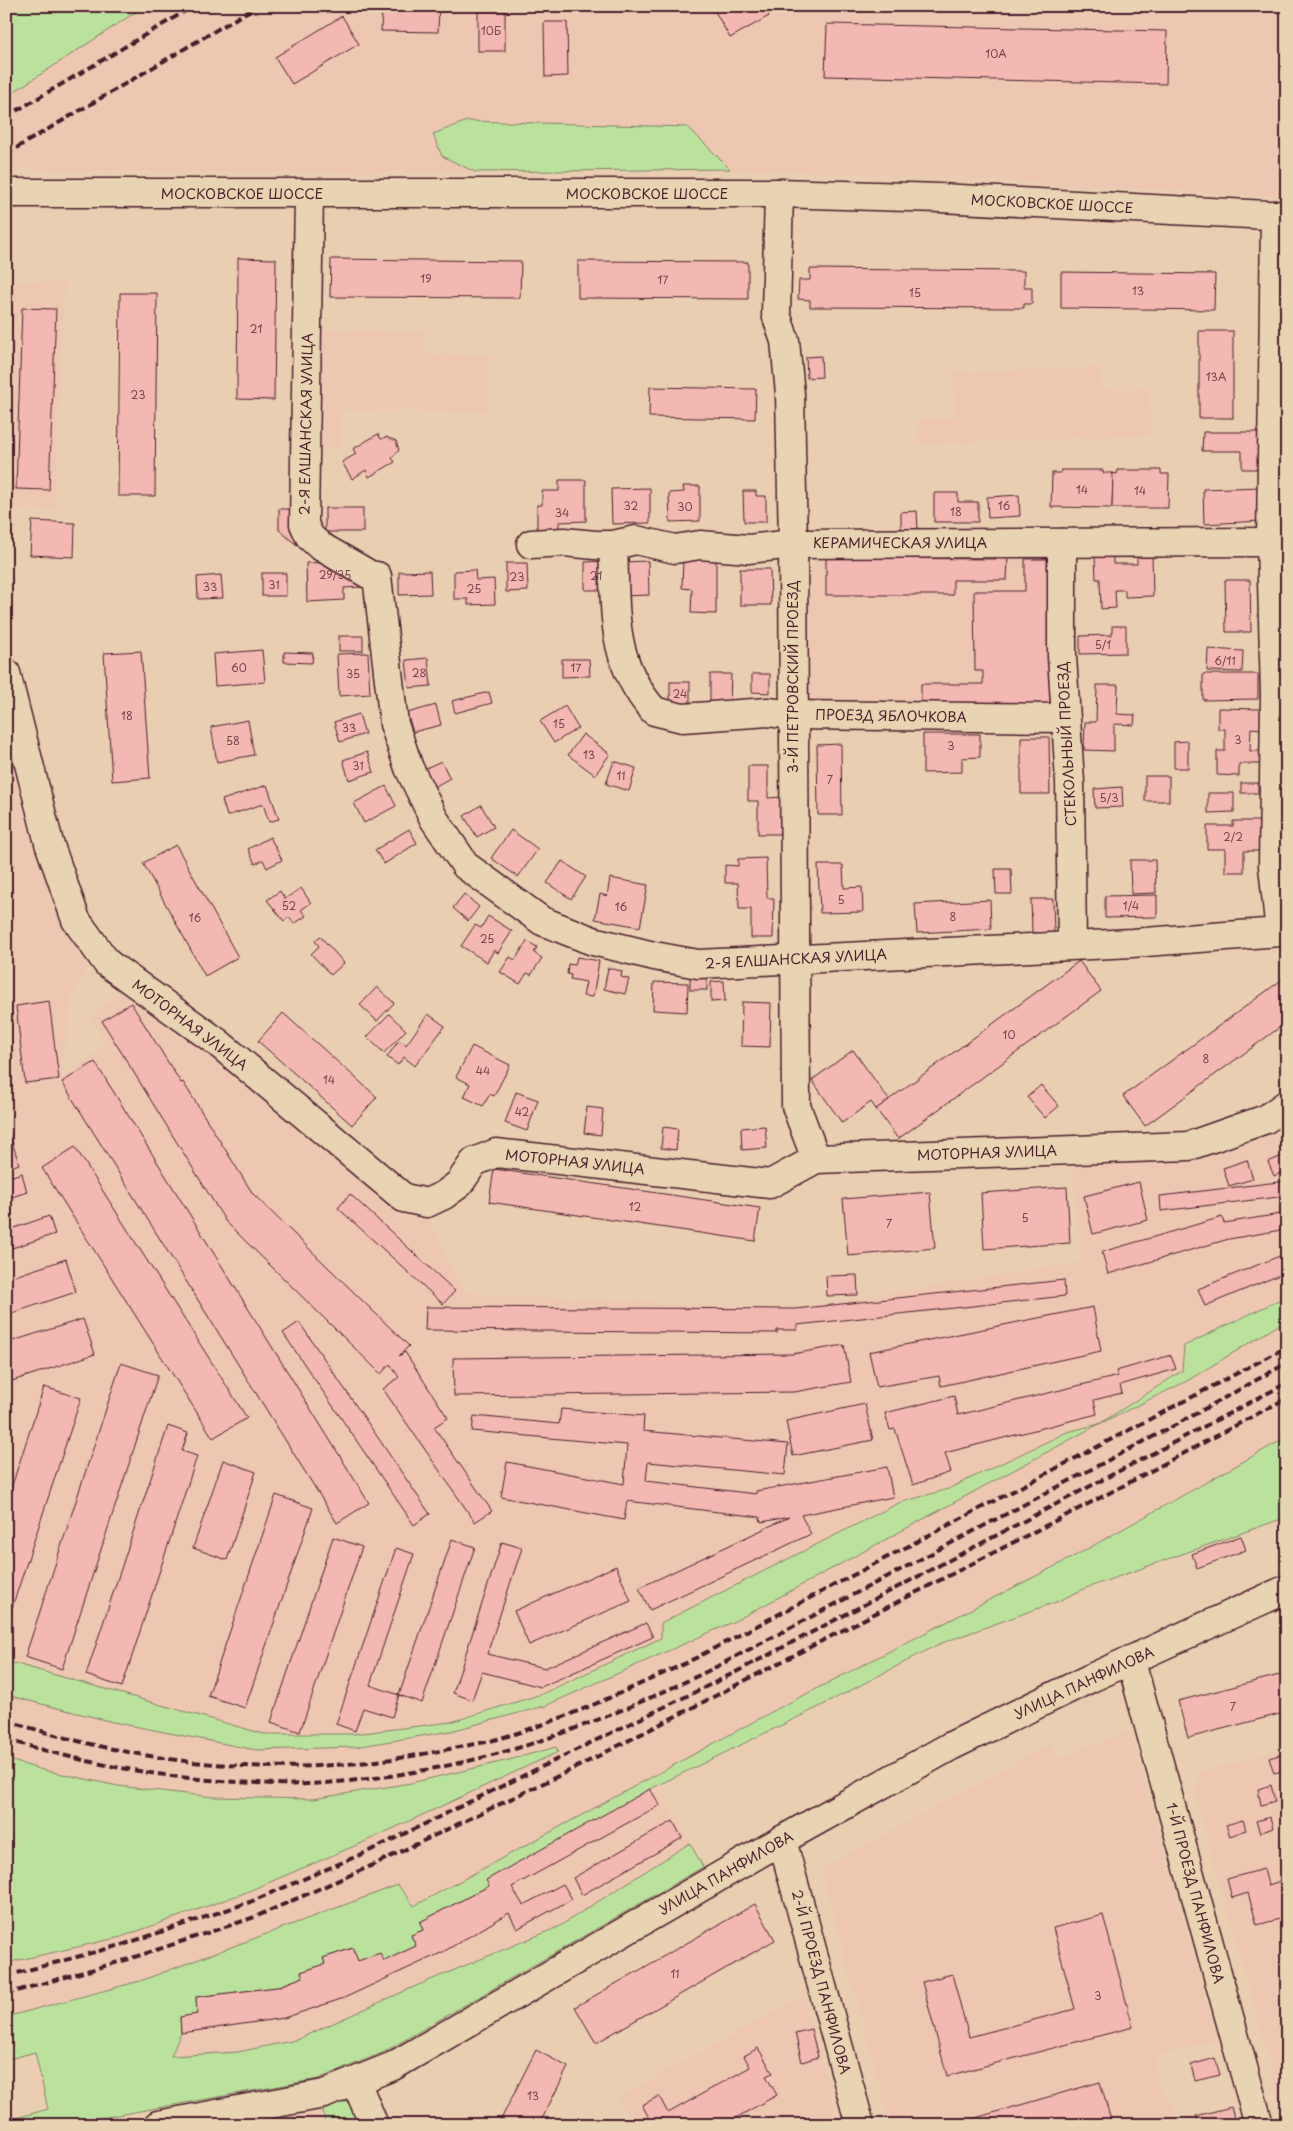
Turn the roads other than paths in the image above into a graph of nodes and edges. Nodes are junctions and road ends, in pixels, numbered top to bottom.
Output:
1 (6, 193) edge
2 (309, 194) junction
3 (779, 194) junction
4 (1281, 215) edge
5 (1271, 542) junction
6 (1062, 543) junction
7 (531, 544) dead end
8 (793, 544) junction
9 (613, 545) junction
10 (6, 673) edge
11 (792, 716) junction
12 (1065, 718) junction
13 (1072, 945) junction
14 (794, 958) junction
15 (1287, 1104) edge
16 (816, 1159) junction
17 (1287, 1589) edge
18 (1131, 1660) junction
19 (782, 1840) junction
20 (356, 2082) junction
21 (158, 2125) edge
22 (374, 2125) edge
23 (860, 2125) edge
24 (1259, 2125) edge

1 - 2 street, МОСКОВСКОЕ ШОССЕ
2 - 3 street, МОСКОВСКОЕ ШОССЕ
2 - 14 street, 2-Я ЕЛШАНСКАЯ УЛИЦА
3 - 4 street, МОСКОВСКОЕ ШОССЕ
3 - 8 street, 3-Й ПЕТРОВСКИЙ ПРОЕЗД
4 - 5 street
5 - 6 street, КЕРАМИЧЕСКАЯ УЛИЦА
5 - 13 street, 2-Я ЕЛШАНСКАЯ УЛИЦА
6 - 8 street, КЕРАМИЧЕСКАЯ УЛИЦА
6 - 12 street, СТЕКОЛЬНЫЙ ПРОЕЗД
7 - 9 street, КЕРАМИЧЕСКАЯ УЛИЦА
8 - 9 street, КЕРАМИЧЕСКАЯ УЛИЦА
8 - 11 street, 3-Й ПЕТРОВСКИЙ ПРОЕЗД
9 - 11 street, ПРОЕЗД ЯБЛОЧКОВА
10 - 16 street, МОТОРНАЯ УЛИЦА
11 - 12 street, ПРОЕЗД ЯБЛОЧКОВА
11 - 14 street, 3-Й ПЕТРОВСКИЙ ПРОЕЗД
12 - 13 street, СТЕКОЛЬНЫЙ ПРОЕЗД
13 - 14 street, 2-Я ЕЛШАНСКАЯ УЛИЦА
14 - 16 street, 3-Й ПЕТРОВСКИЙ ПРОЕЗД
15 - 16 street, МОТОРНАЯ УЛИЦА
17 - 18 street, УЛИЦА ПАНФИЛОВА
18 - 19 street, УЛИЦА ПАНФИЛОВА
18 - 24 street, 1-Й ПРОЕЗД ПАНФИЛОВА
19 - 20 street, УЛИЦА ПАНФИЛОВА
19 - 23 street, 2-Й ПРОЕЗД ПАНФИЛОВА
20 - 21 street, УЛИЦА ПАНФИЛОВА
20 - 22 street

